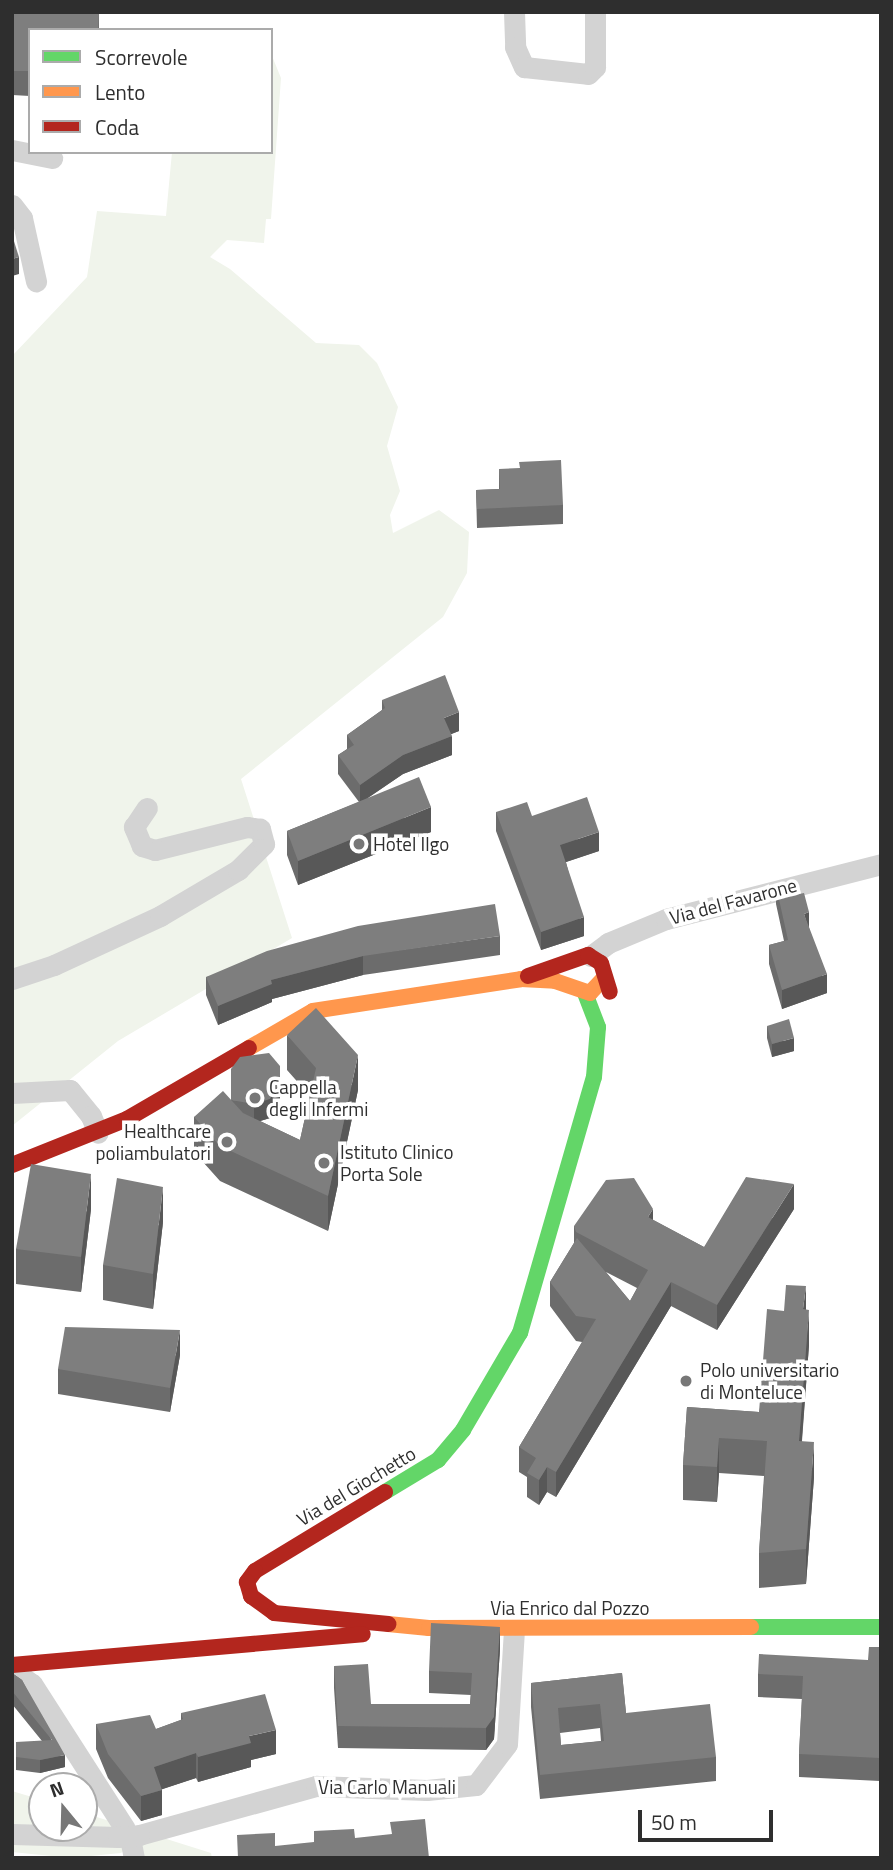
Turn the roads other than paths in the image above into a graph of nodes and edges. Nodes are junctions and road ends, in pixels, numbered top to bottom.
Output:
1 (514, 12) edge
2 (595, 12) edge
3 (32, 154) edge
4 (52, 158) dead end
5 (12, 205) edge
6 (36, 281) dead end
7 (147, 808) dead end
8 (881, 864) edge
9 (581, 959) junction
10 (604, 978) junction
11 (12, 979) edge
12 (521, 979) junction
13 (569, 985) junction
14 (585, 993) junction
15 (216, 1067) junction
16 (594, 1077) junction
17 (12, 1093) edge
18 (140, 1132) dead end
19 (98, 1133) junction
20 (63, 1164) dead end
21 (12, 1165) edge
22 (12, 1181) edge
23 (378, 1624) junction
24 (881, 1627) edge
25 (514, 1630) junction
26 (12, 1668) edge
27 (12, 1834) edge
28 (129, 1841) edge

1 - 2 street
3 - 4 street
5 - 6 street
7 - 11 street
8 - 9 street, Via del Favarone
9 - 10 street, Via del Giochetto
9 - 12 street
9 - 13 street
10 - 14 street
10 - 16 street, Via del Giochetto
12 - 13 street
12 - 15 street
13 - 14 street
14 - 16 street, Via del Giochetto
15 - 18 street
15 - 19 street
16 - 23 street, Via del Giochetto
17 - 19 street
19 - 21 street
20 - 22 street
23 - 25 street, Via Enrico dal Pozzo
23 - 26 street, Via Enrico dal Pozzo
24 - 25 street, Via Enrico dal Pozzo
25 - 28 street, Via Carlo Manuali
26 - 28 street
27 - 28 street, Via Carlo Manuali

